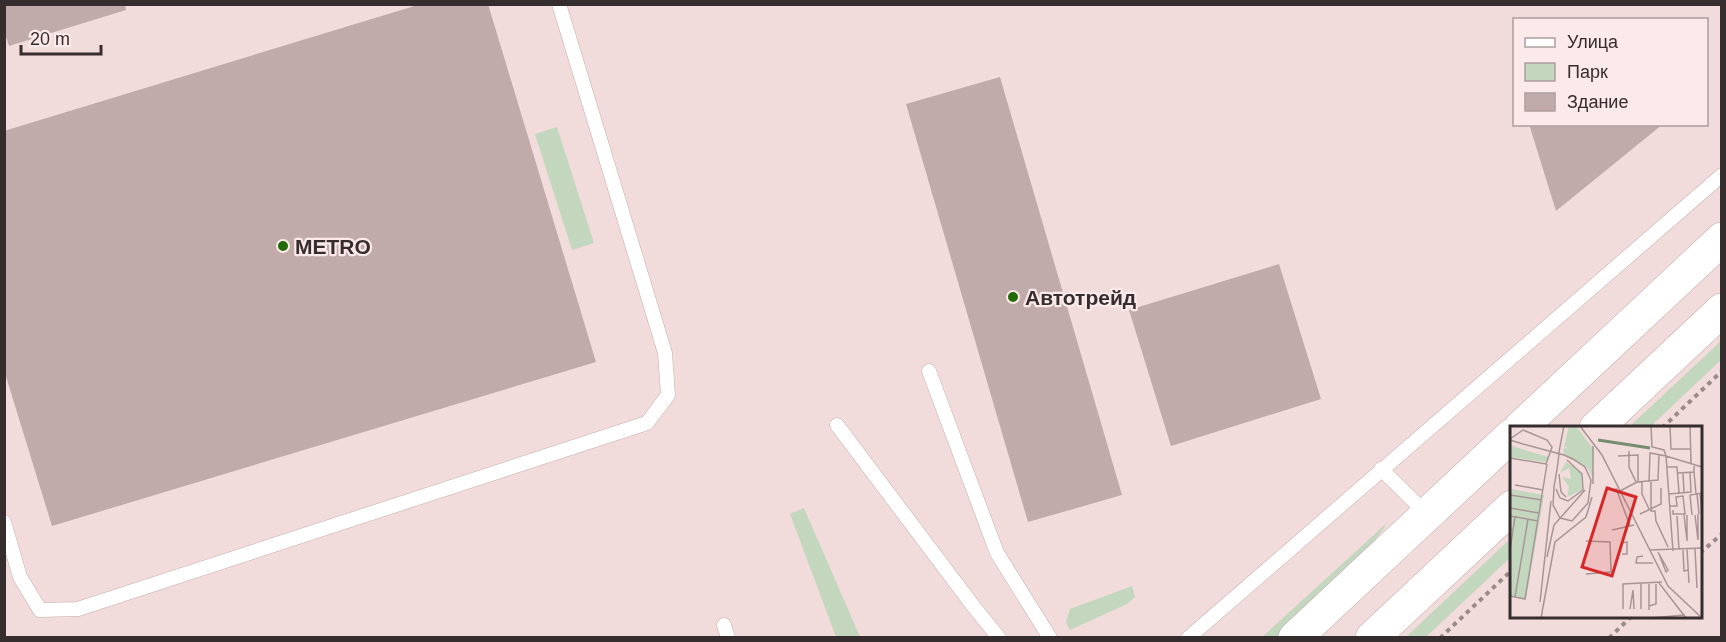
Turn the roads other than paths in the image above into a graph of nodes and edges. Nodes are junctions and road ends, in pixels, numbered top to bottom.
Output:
1 (559, 4) edge
2 (1722, 175) edge
3 (1722, 239) edge
4 (1722, 310) edge
5 (929, 371) dead end
6 (837, 425) dead end
7 (1522, 426) edge
8 (1598, 426) edge
9 (1510, 437) edge
10 (1381, 469) junction
11 (1510, 509) edge
12 (1427, 514) junction
13 (4, 522) edge
14 (999, 638) edge
15 (1050, 638) edge
16 (1188, 638) edge
17 (1295, 638) edge
18 (1372, 638) edge

1 - 13 lane
2 - 10 lane
3 - 7 main road
4 - 8 main road
5 - 15 lane
6 - 14 lane
9 - 12 main road
10 - 12 lane
10 - 16 lane
11 - 18 main road
12 - 17 main road

